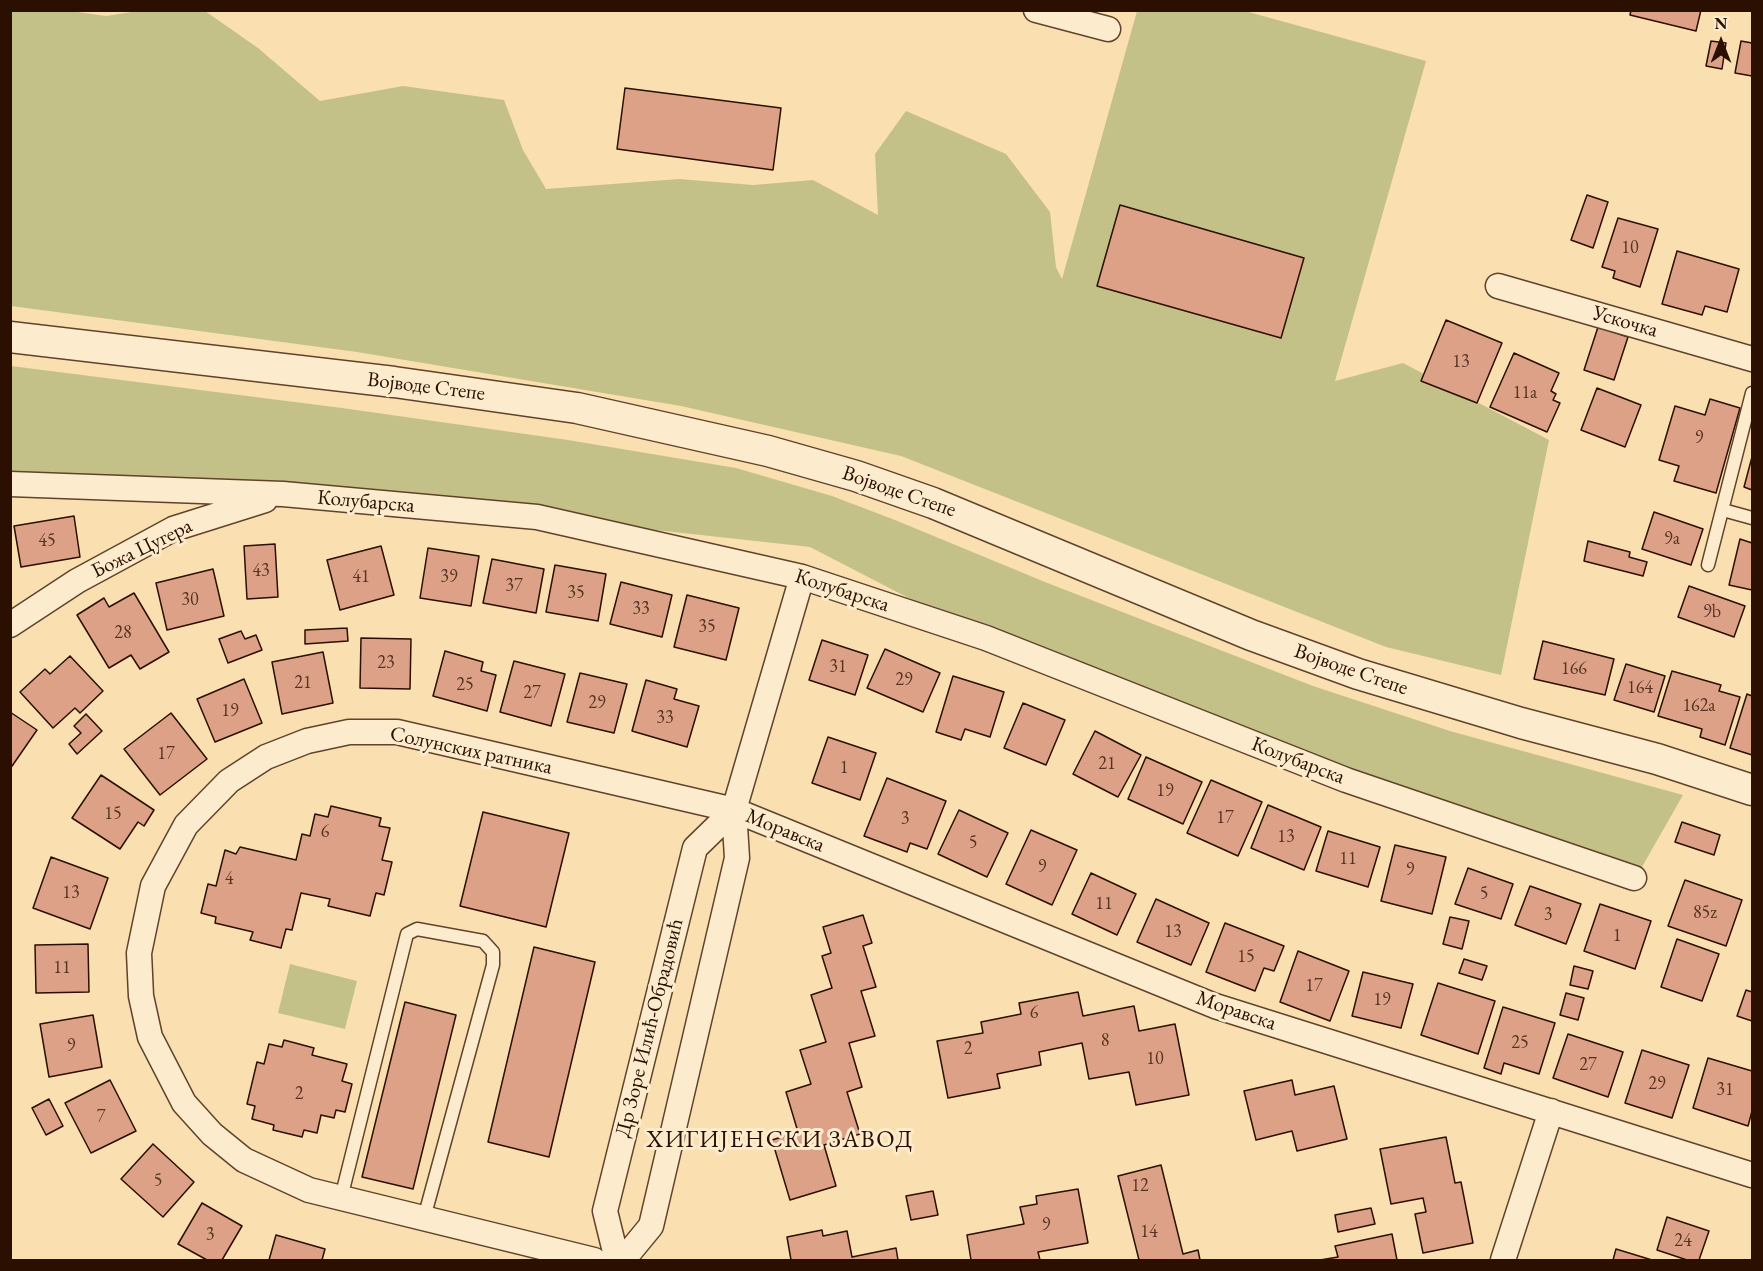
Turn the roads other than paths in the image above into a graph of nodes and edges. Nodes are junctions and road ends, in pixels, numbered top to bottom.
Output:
1 (1036, 10) edge
2 (1108, 29) dead end
3 (1498, 286) dead end
4 (10, 337) edge
5 (1752, 359) edge
6 (1752, 393) edge
7 (10, 484) edge
8 (283, 494) junction
9 (1723, 510) junction
10 (1752, 518) edge
11 (1708, 566) dead end
12 (802, 577) junction
13 (10, 625) edge
14 (1752, 790) edge
15 (734, 810) junction
16 (1634, 878) dead end
17 (1551, 1111) junction
18 (1752, 1175) edge
19 (341, 1198) junction
20 (424, 1218) junction
21 (594, 1260) edge
22 (617, 1260) edge
23 (623, 1260) edge
24 (1503, 1260) edge

1 - 2 street
3 - 5 street, Ускочка
4 - 14 street, Војводе Степе
6 - 9 lane
7 - 8 street, Колубарска
8 - 12 street, Колубарска
8 - 13 street, Божа Цугера
9 - 10 lane
9 - 11 lane
12 - 15 street, Др Зоре Илић-Обрадовић
12 - 16 street, Колубарска
15 - 17 street, Моравска
15 - 19 street, Солунских ратника
15 - 22 street, Др Зоре Илић-Обрадовић
15 - 23 street, Др Зоре Илић-Обрадовић
17 - 18 street, Моравска
17 - 24 street
19 - 20 street, Солунских ратника
19 - 20 lane
20 - 21 street, Солунских ратника

